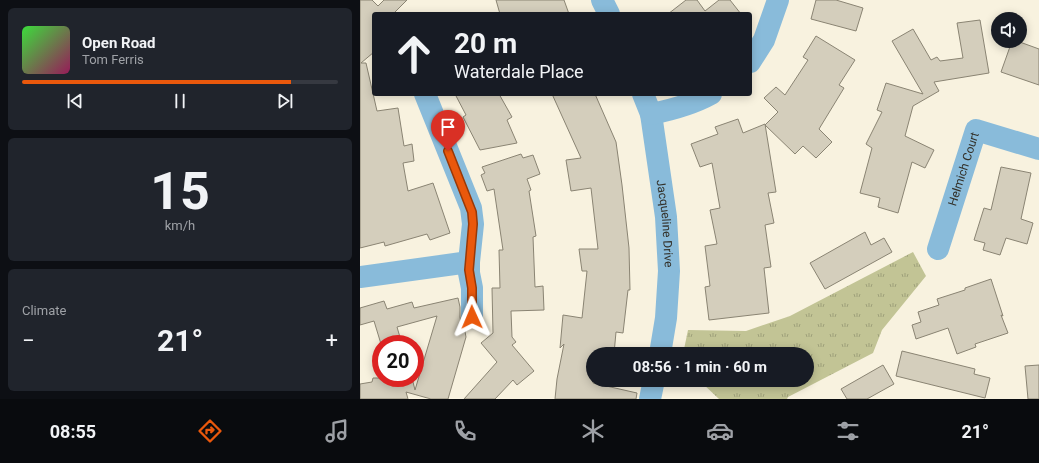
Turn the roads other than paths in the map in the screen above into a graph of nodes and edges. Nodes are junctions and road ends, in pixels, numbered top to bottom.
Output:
1 (602, 0) edge
2 (778, 0) edge
3 (608, 12) edge
4 (752, 59) edge
5 (426, 96) edge
6 (644, 96) edge
7 (707, 96) edge
8 (652, 114) junction
9 (1039, 149) edge
10 (938, 248) dead end
11 (470, 262) junction
12 (360, 277) edge
13 (472, 317) dead end
14 (661, 347) edge
15 (653, 387) edge
16 (650, 399) edge

1 - 3 street
2 - 4 street
5 - 11 street
6 - 8 street, Jacqueline Drive
7 - 8 street
8 - 14 street, Jacqueline Drive
9 - 10 street, Helmich Court
11 - 12 street
11 - 13 street
15 - 16 street

